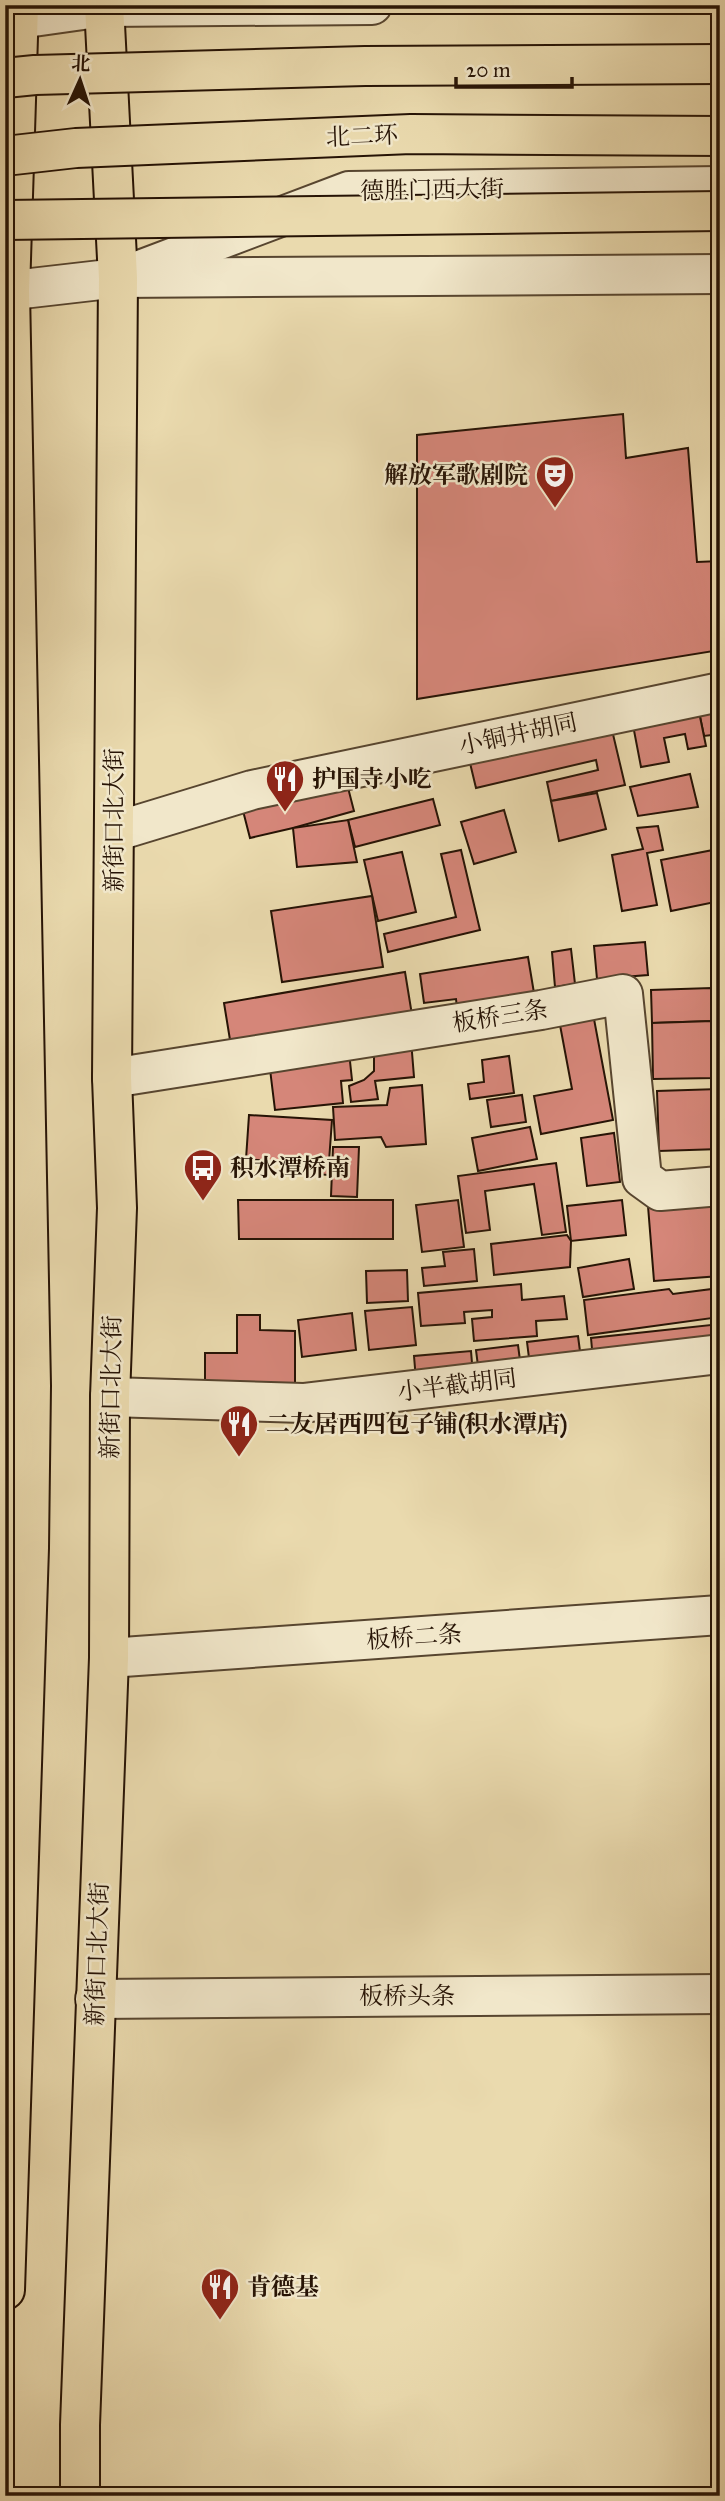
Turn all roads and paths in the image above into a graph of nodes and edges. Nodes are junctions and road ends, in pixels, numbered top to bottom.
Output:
1 (372, 5) edge
2 (104, 6) edge
3 (15, 15) edge
4 (720, 64) edge
5 (5, 78) edge
6 (720, 136) edge
7 (5, 156) edge
8 (720, 186) edge
9 (720, 211) edge
10 (5, 220) edge
11 (720, 274) edge
12 (118, 278) junction
13 (8, 291) edge
14 (720, 692) edge
15 (114, 832) junction
16 (112, 1078) junction
17 (720, 1186) edge
18 (720, 1354) edge
19 (18, 1386) edge
20 (110, 1396) junction
21 (720, 1615) edge
22 (108, 1658) junction
23 (720, 1994) edge
24 (95, 1999) junction
25 (7, 2154) edge
26 (5, 2290) edge
27 (80, 2496) edge

1 - 2 street
2 - 3 street
2 - 12 main road, 新街口北大街
3 - 13 main road
4 - 5 main road, bridge
6 - 7 main road, 北二环, bridge
8 - 12 street, 德胜门西大街
9 - 10 main road, bridge
11 - 12 street, 德胜门西大街
12 - 13 street, 德胜门西大街
12 - 15 main road, 新街口北大街
13 - 19 main road
14 - 15 street, 小铜井胡同
15 - 16 main road, 新街口北大街
16 - 17 street, 板桥三条
16 - 20 main road, 新街口北大街
18 - 20 street, 小半截胡同
19 - 25 main road
20 - 22 main road, 新街口北大街
21 - 22 street, 板桥二条
22 - 24 main road, 新街口北大街
23 - 24 street, 板桥头条
24 - 27 main road, 新街口北大街
25 - 26 main road

